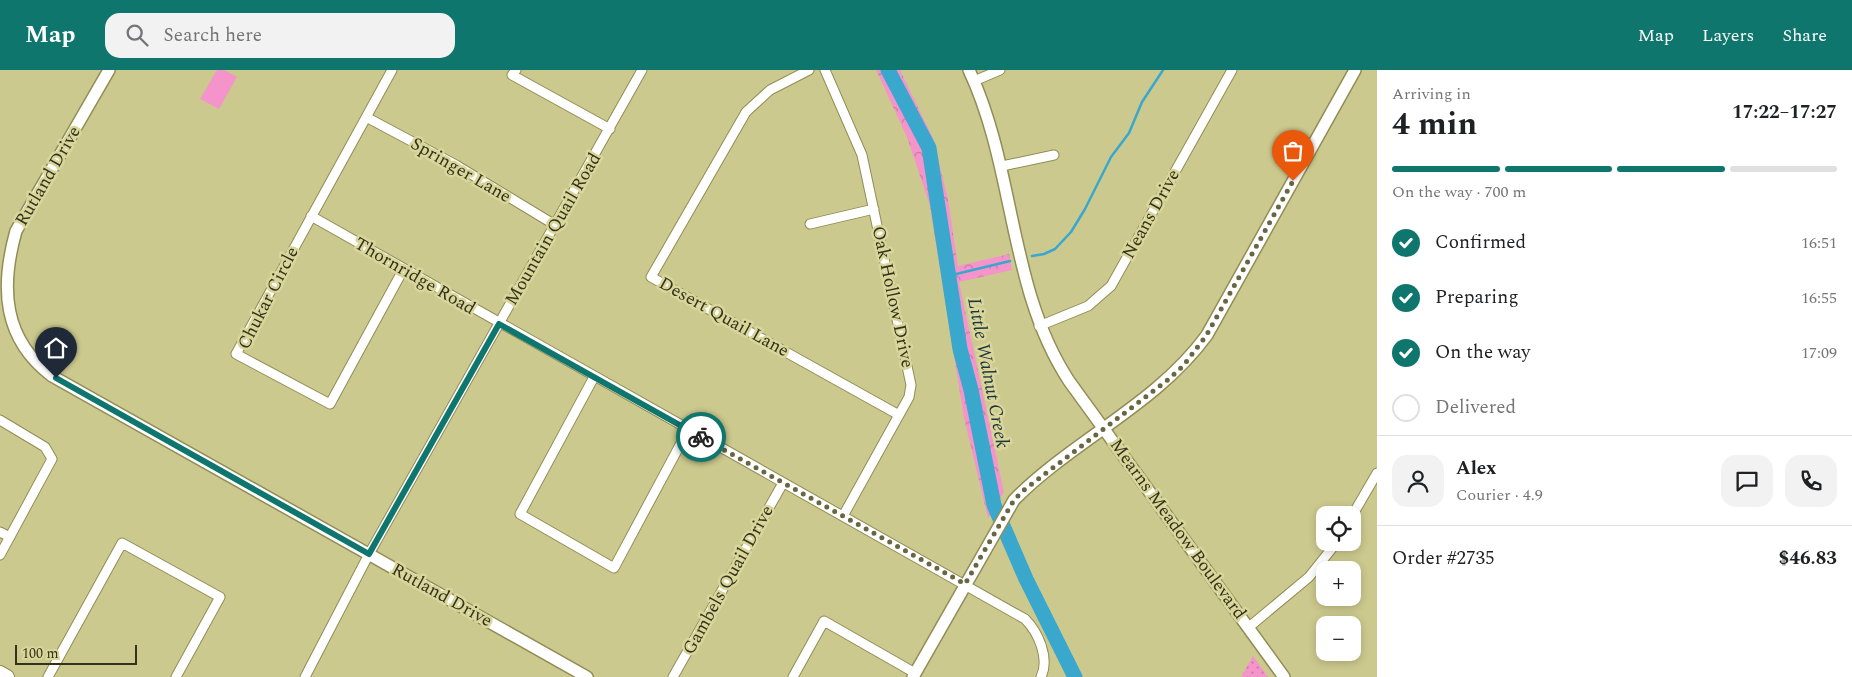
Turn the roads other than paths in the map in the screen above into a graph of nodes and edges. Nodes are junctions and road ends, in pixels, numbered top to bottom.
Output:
1 (109, 70) edge
2 (392, 70) edge
3 (516, 70) edge
4 (642, 70) edge
5 (809, 70) edge
6 (825, 70) edge
7 (969, 70) edge
8 (1000, 70) edge
9 (1232, 70) edge
10 (1355, 70) edge
11 (974, 81) junction
12 (366, 116) junction
13 (610, 129) junction
14 (1054, 155) dead end
15 (1002, 166) junction
16 (874, 209) junction
17 (311, 216) junction
18 (810, 224) dead end
19 (555, 225) junction
20 (403, 270) junction
21 (499, 324) junction
22 (1039, 326) junction
23 (594, 377) junction
24 (899, 415) junction
25 (0, 420) edge
26 (1104, 427) junction
27 (688, 430) junction
28 (1377, 473) edge
29 (783, 483) junction
30 (1358, 506) edge
31 (843, 516) junction
32 (0, 532) edge
33 (10, 537) junction
34 (1330, 551) edge
35 (369, 554) junction
36 (0, 555) edge
37 (965, 584) junction
38 (1249, 627) junction
39 (0, 673) edge
40 (914, 675) edge
41 (7, 677) edge
42 (48, 677) edge
43 (176, 677) edge
44 (305, 677) edge
45 (587, 677) edge
46 (673, 677) edge
47 (793, 677) edge
48 (1041, 677) edge
49 (1284, 677) edge

1 - 35 street, Rutland Drive
2 - 12 street, Chukar Circle
3 - 13 street
4 - 13 street, Mountain Quail Road
5 - 24 street, Desert Quail Lane
6 - 16 street, Oak Hollow Drive
7 - 11 street, Mearns Meadow Boulevard
8 - 11 street
9 - 22 street, Neans Drive
10 - 26 street
11 - 15 street, Mearns Meadow Boulevard
12 - 17 street, Chukar Circle
12 - 19 street, Springer Lane
13 - 19 street, Mountain Quail Road
14 - 15 street
15 - 22 street, Mearns Meadow Boulevard
16 - 18 street
16 - 24 street, Oak Hollow Drive
17 - 20 street, Thornridge Road
17 - 20 street, Chukar Circle
19 - 21 street, Mountain Quail Road
20 - 21 street, Thornridge Road
21 - 23 street, Thornridge Road
21 - 35 street, Mountain Quail Road
22 - 26 street, Mearns Meadow Boulevard
23 - 27 street, Thornridge Road
23 - 27 street
24 - 31 street, Oak Hollow Drive
25 - 33 street
26 - 37 street
26 - 38 street, Mearns Meadow Boulevard
27 - 29 street, Thornridge Road
28 - 30 street
29 - 31 street, Thornridge Road
29 - 46 street, Gambels Quail Drive
31 - 37 street, Thornridge Road
32 - 33 street
33 - 36 street
34 - 38 street
35 - 44 street, Mountain Quail Road
35 - 45 street, Rutland Drive
37 - 40 street
37 - 48 street, Thornridge Road
38 - 49 street, Mearns Meadow Boulevard
39 - 41 main road
40 - 47 street
42 - 43 street

